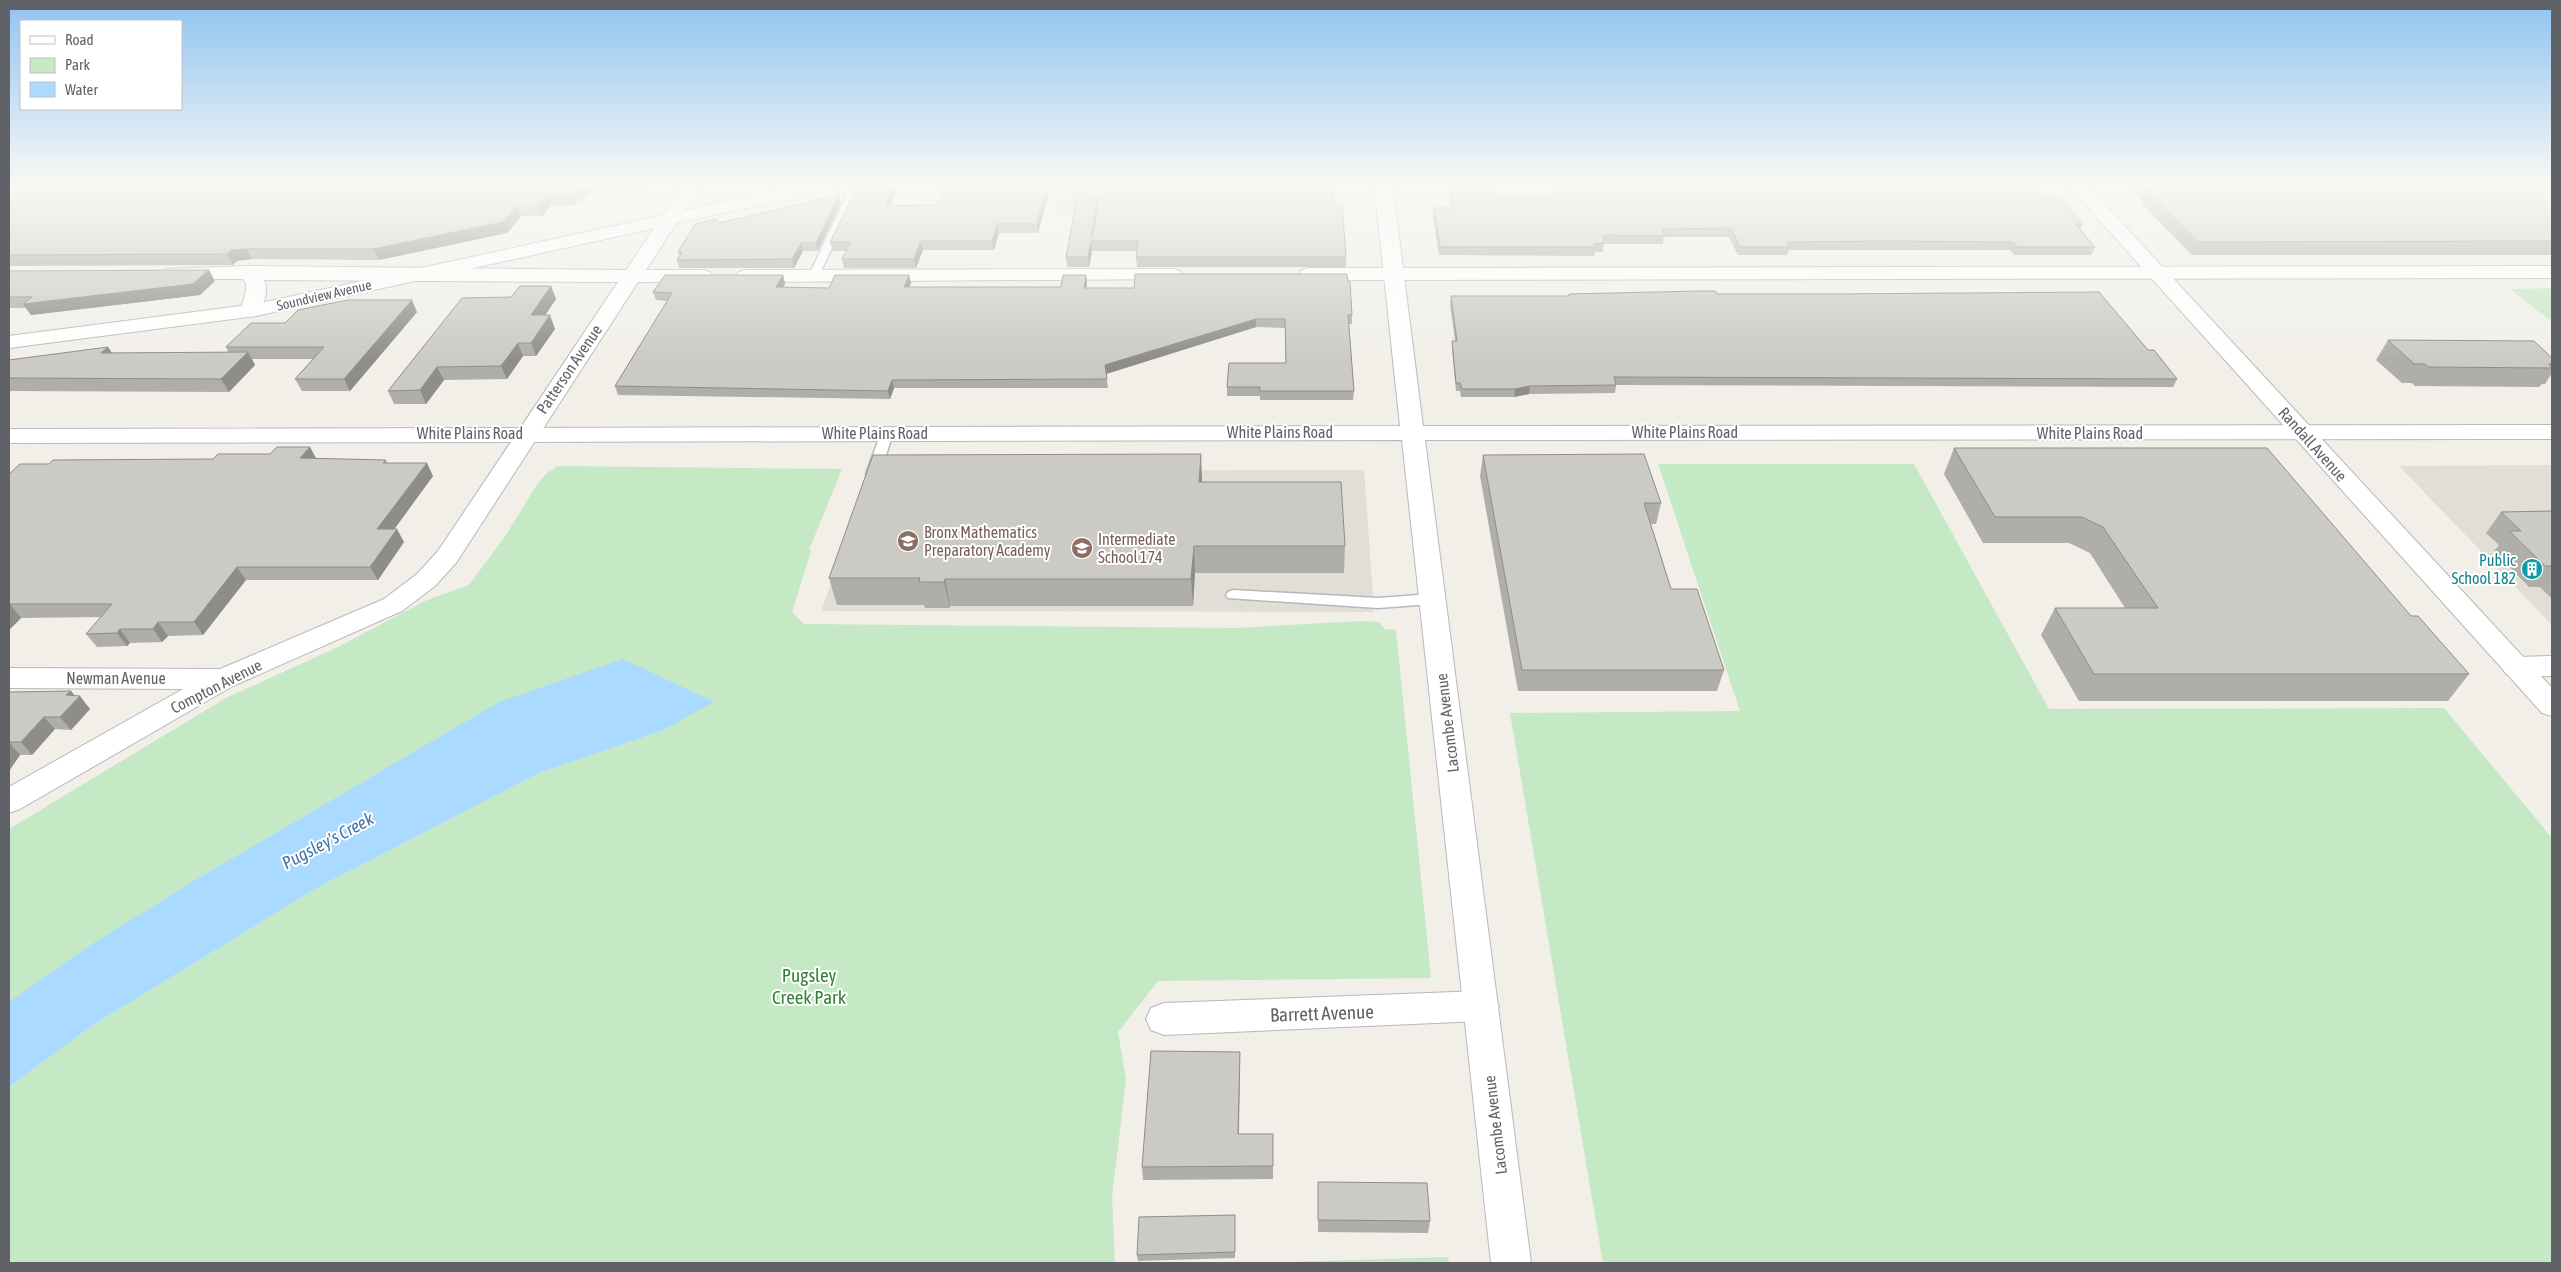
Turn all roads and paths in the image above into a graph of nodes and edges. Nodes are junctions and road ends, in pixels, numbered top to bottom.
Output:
1 (567, 241) edge
2 (654, 241) edge
3 (830, 241) edge
4 (1390, 241) edge
5 (2128, 241) edge
6 (247, 272) junction
7 (2552, 272) edge
8 (158, 273) edge
9 (418, 274) junction
10 (1290, 274) edge
11 (1394, 274) junction
12 (2158, 274) junction
13 (1191, 275) edge
14 (632, 276) junction
15 (814, 276) junction
16 (250, 311) junction
17 (9, 342) edge
18 (887, 432) junction
19 (1412, 432) junction
20 (2552, 432) edge
21 (527, 433) junction
22 (2303, 433) junction
23 (9, 436) edge
24 (869, 485) edge
25 (426, 580) joint
26 (1233, 595) dead end
27 (1432, 599) junction
28 (2552, 666) edge
29 (2516, 667) junction
30 (9, 678) edge
31 (223, 679) junction
32 (2552, 706) edge
33 (9, 801) edge
34 (1481, 1006) junction
35 (1164, 1019) dead end
36 (1511, 1263) edge

1 - 9 street, Soundview Avenue
2 - 14 street, Patterson Avenue
3 - 15 lane
4 - 11 street, Lacombe Avenue
5 - 12 street, Randall Avenue
6 - 8 street
6 - 9 street
6 - 16 street
7 - 12 street
9 - 14 street
9 - 16 street, Soundview Avenue
10 - 11 street
11 - 12 street
11 - 19 street, Lacombe Avenue
12 - 22 street, Randall Avenue
13 - 15 street
14 - 15 street
14 - 21 street, Patterson Avenue
16 - 17 street, Soundview Avenue
18 - 19 street, White Plains Road
18 - 21 street, White Plains Road
18 - 24 lane
19 - 22 street, White Plains Road
19 - 27 street, Lacombe Avenue
20 - 22 street, White Plains Road
21 - 23 street, White Plains Road
21 - 25 street, Patterson Avenue
22 - 29 street, Randall Avenue
25 - 31 street, Compton Avenue
26 - 27 lane
27 - 34 street, Lacombe Avenue
28 - 29 street
29 - 32 street, Randall Avenue
30 - 31 street, Newman Avenue
31 - 33 street, Compton Avenue
34 - 35 street, Barrett Avenue
34 - 36 street, Lacombe Avenue

